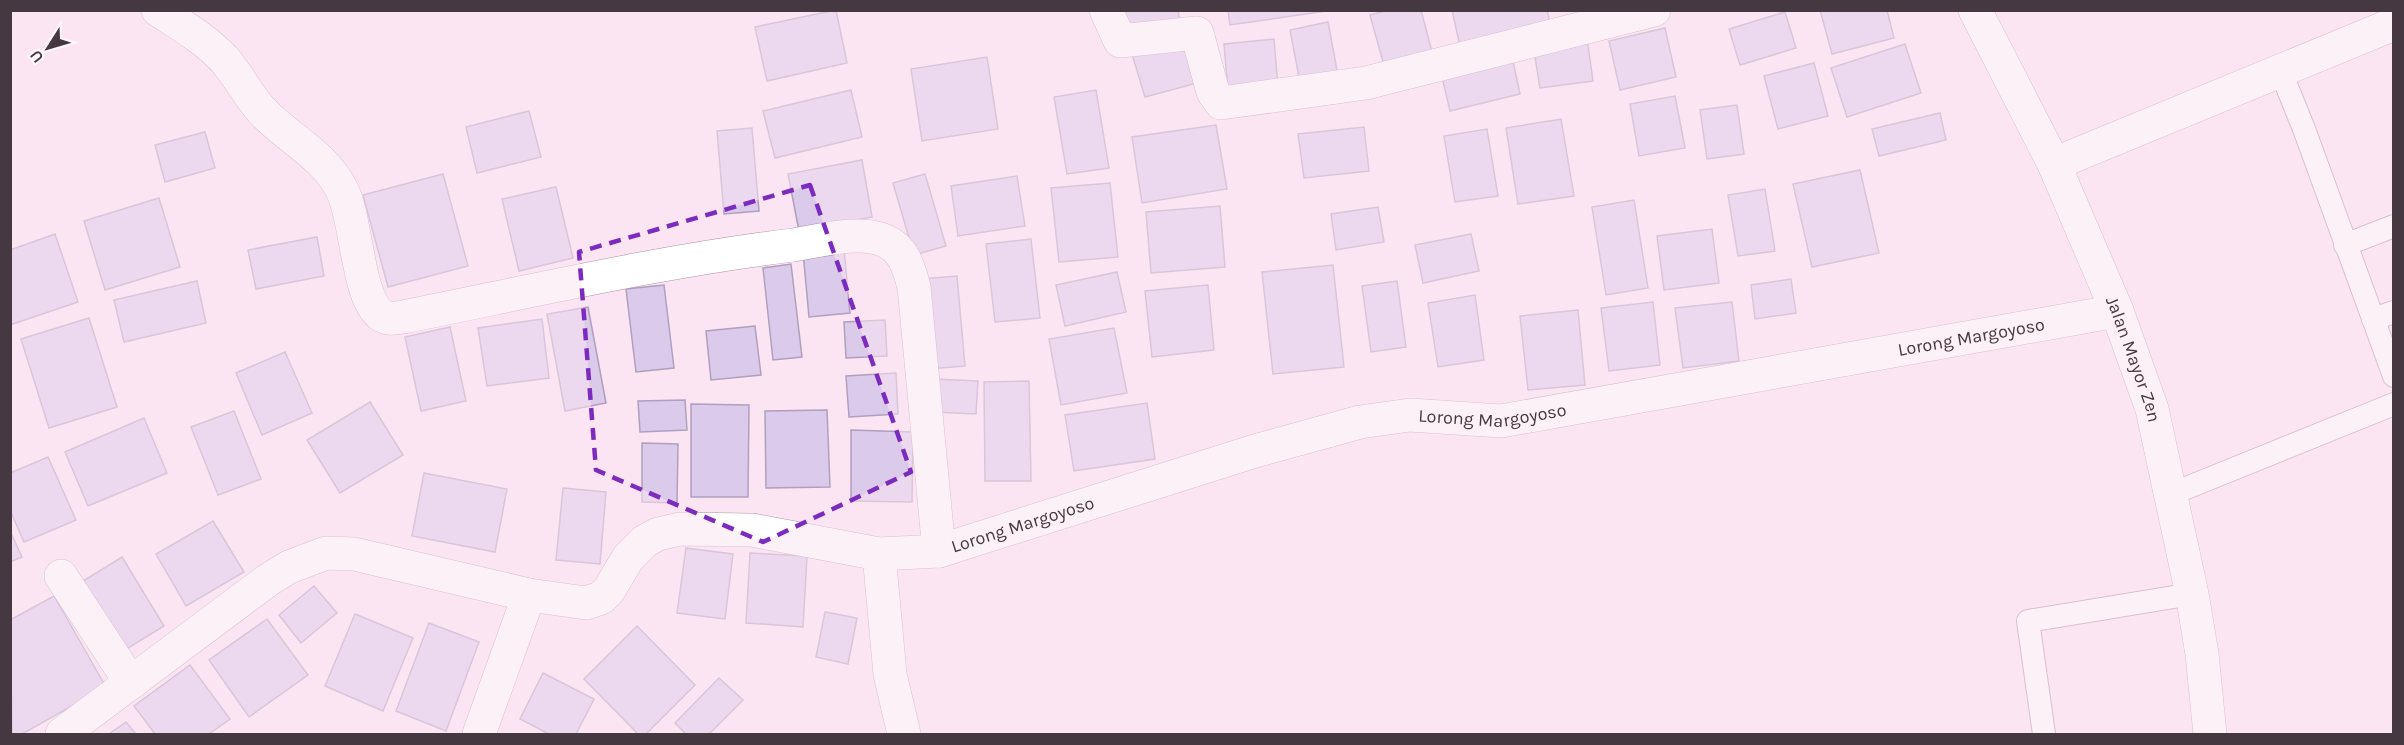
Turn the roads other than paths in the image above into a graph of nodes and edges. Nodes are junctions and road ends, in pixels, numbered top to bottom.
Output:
1 (158, 10) edge
2 (1106, 10) edge
3 (1654, 10) edge
4 (1975, 10) edge
5 (2394, 24) edge
6 (2281, 72) junction
7 (2054, 164) junction
8 (2394, 226) edge
9 (2345, 244) junction
10 (2117, 311) junction
11 (2383, 316) edge
12 (2394, 376) edge
13 (2394, 404) edge
14 (2169, 495) junction
15 (939, 551) junction
16 (879, 554) junction
17 (61, 576) dead end
18 (2192, 594) junction
19 (529, 595) junction
20 (131, 683) junction
21 (62, 735) edge
22 (479, 735) edge
23 (904, 735) edge
24 (2044, 735) edge
25 (2210, 735) edge

1 - 15 street
2 - 3 street
4 - 7 street, Jalan Mayor Zen
5 - 6 street
6 - 7 street
6 - 9 lane
7 - 10 street, Jalan Mayor Zen
8 - 9 lane
9 - 11 lane
10 - 14 street, Jalan Mayor Zen
10 - 15 street, Lorong Margoyoso
11 - 12 lane
13 - 14 lane
14 - 18 street, Jalan Mayor Zen
15 - 16 street, Lorong Margoyoso
16 - 19 street, Lorong Margoyoso
16 - 23 street
17 - 20 street
18 - 24 lane
18 - 25 street, Jalan Mayor Zen
19 - 20 street
19 - 22 street
20 - 21 street

